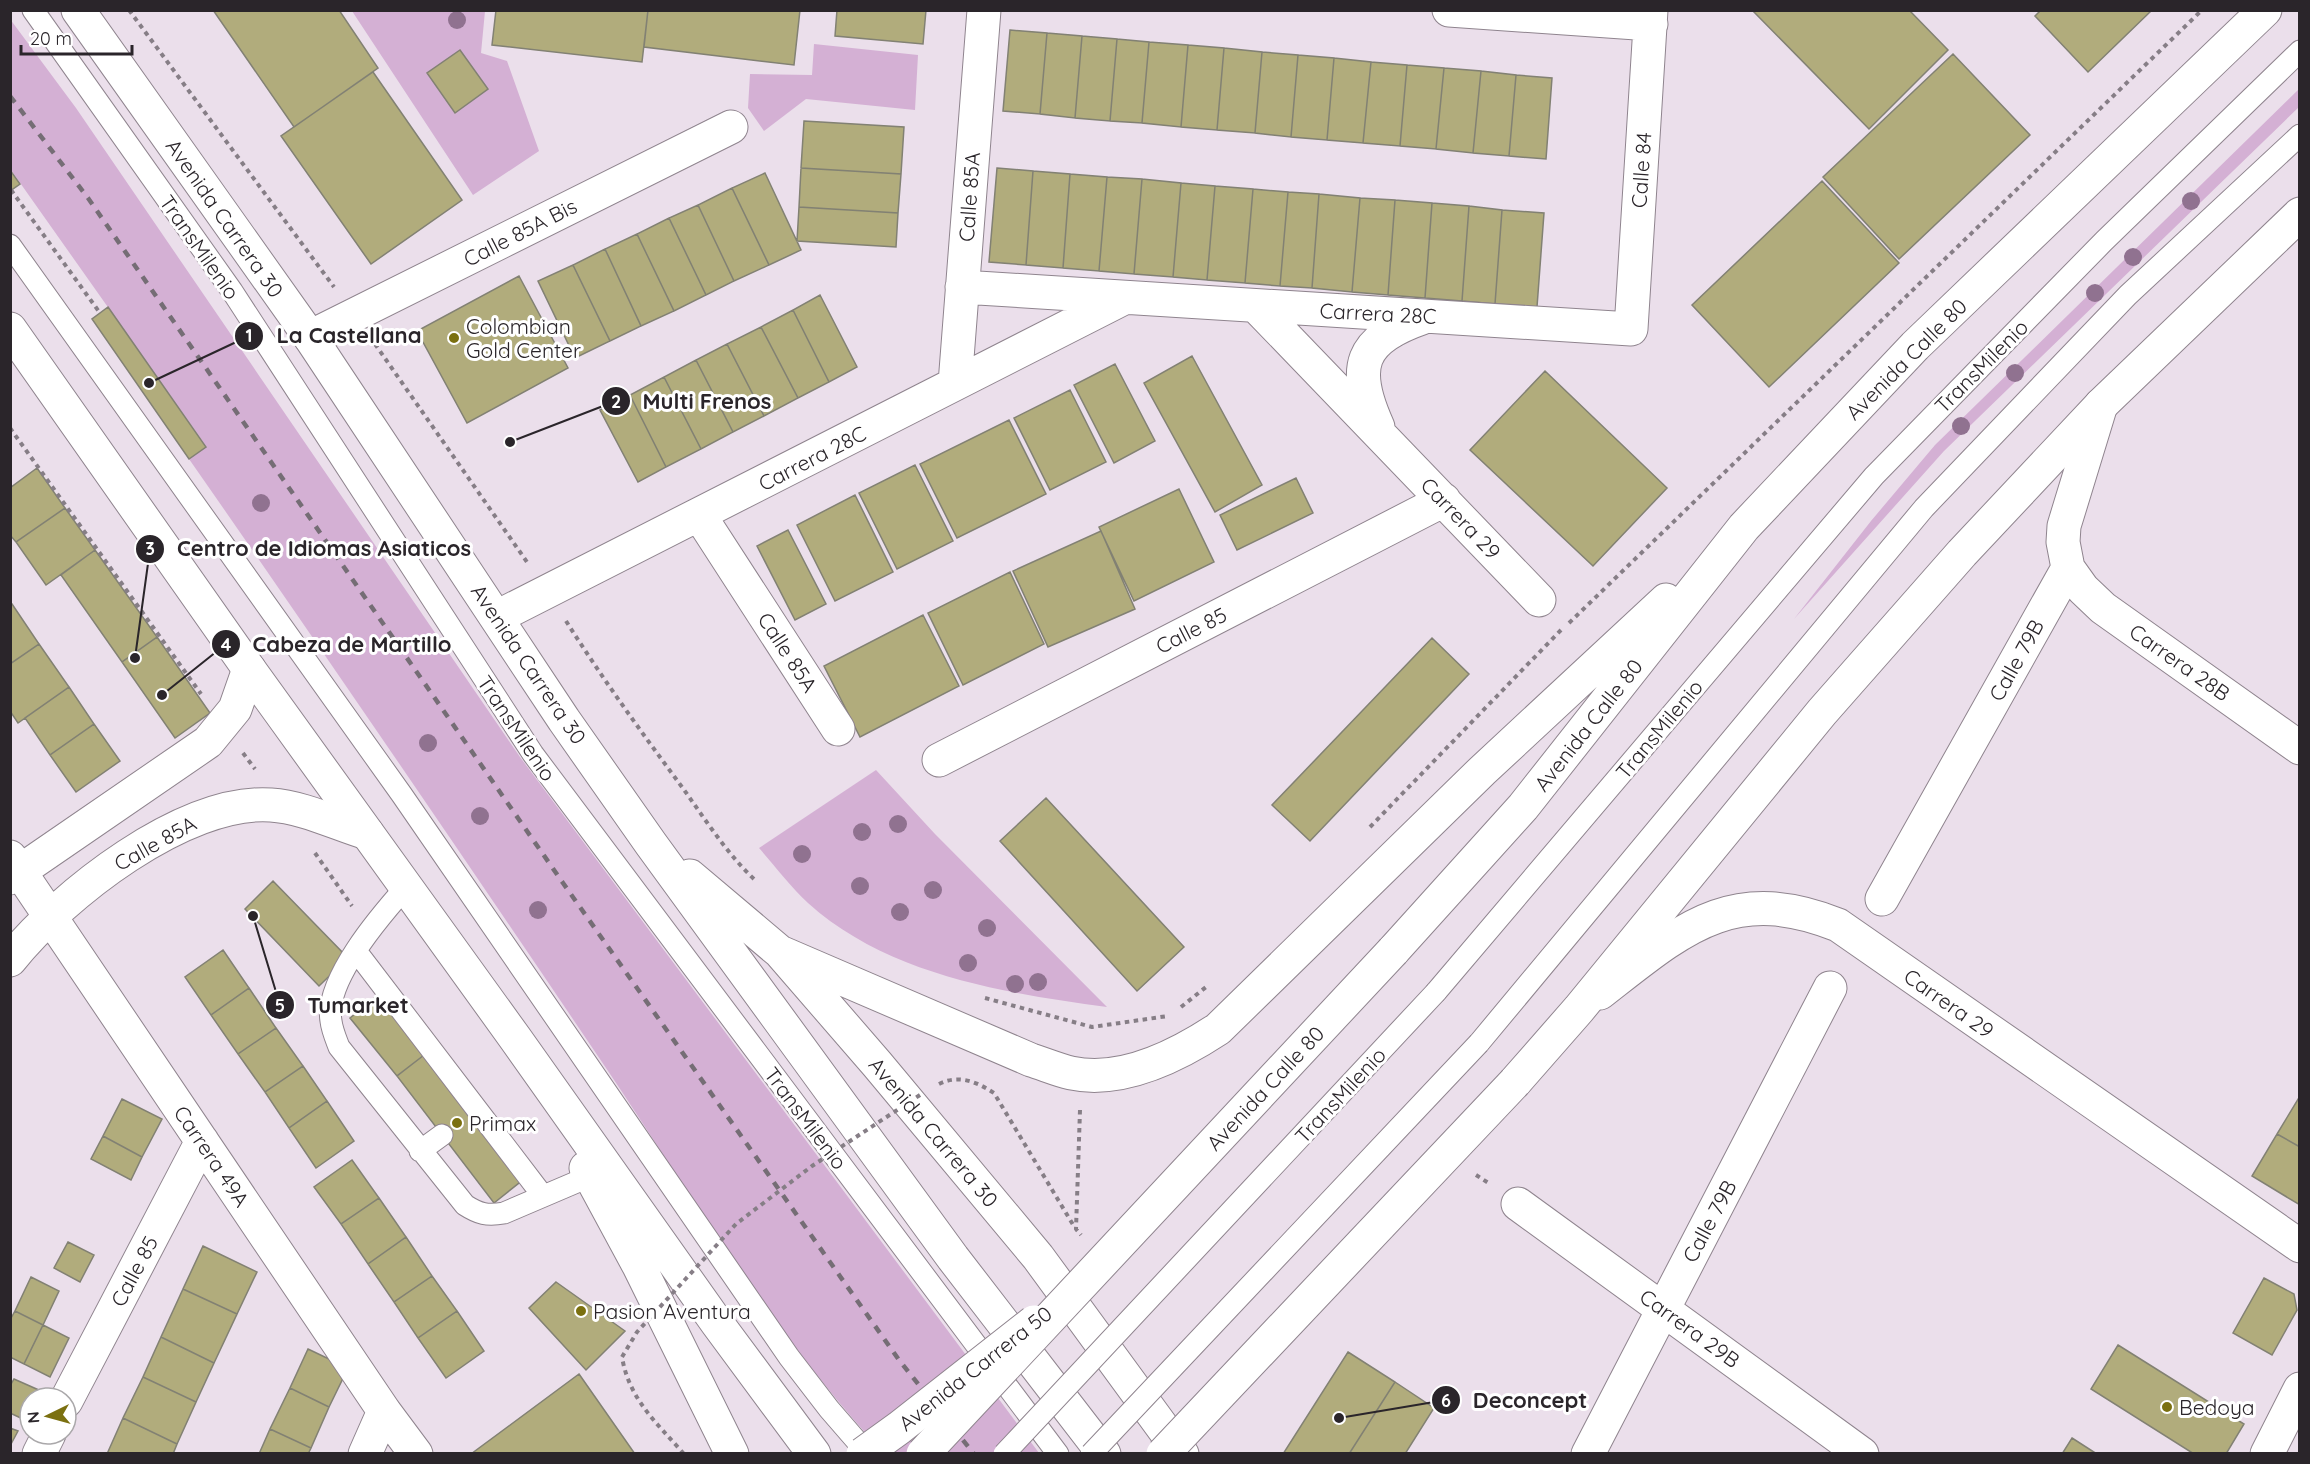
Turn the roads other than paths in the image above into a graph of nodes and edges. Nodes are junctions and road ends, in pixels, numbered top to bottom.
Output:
1 (33, 10) edge
2 (78, 10) edge
3 (984, 10) edge
4 (1449, 10) edge
5 (2265, 10) edge
6 (1651, 17) edge
7 (2300, 51) edge
8 (731, 126) dead end
9 (2300, 135) edge
10 (2300, 214) edge
11 (10, 245) edge
12 (962, 287) junction
13 (1125, 297) junction
14 (1256, 306) junction
15 (1429, 316) junction
16 (10, 329) edge
17 (1631, 329) joint
18 (310, 338) junction
19 (955, 384) junction
20 (2101, 405) junction
21 (1382, 436) junction
22 (1444, 500) junction
23 (700, 516) junction
24 (1744, 527) junction
25 (2068, 568) junction
26 (1539, 600) dead end
27 (497, 617) junction
28 (249, 669) junction
29 (838, 729) dead end
30 (2300, 748) edge
31 (939, 760) dead end
32 (367, 833) junction
33 (651, 844) junction
34 (14, 869) edge
35 (406, 886) junction
36 (1882, 899) dead end
37 (50, 916) junction
38 (356, 951) junction
39 (780, 952) junction
40 (10, 960) edge
41 (1830, 988) dead end
42 (1579, 1009) junction
43 (442, 1135) dead end
44 (202, 1141) junction
45 (420, 1151) junction
46 (599, 1172) junction
47 (543, 1196) junction
48 (1518, 1204) dead end
49 (2300, 1246) edge
50 (1087, 1280) junction
51 (1663, 1308) junction
52 (74, 1386) edge
53 (2300, 1389) edge
54 (384, 1411) junction
55 (365, 1454) edge
56 (416, 1454) edge
57 (732, 1454) edge
58 (814, 1454) edge
59 (863, 1454) edge
60 (868, 1454) edge
61 (923, 1454) edge
62 (1004, 1454) edge
63 (1058, 1454) edge
64 (1091, 1454) edge
65 (1104, 1454) edge
66 (1163, 1454) edge
67 (1182, 1454) edge
68 (1588, 1454) edge
69 (1862, 1454) edge
70 (2267, 1454) edge

1 - 63 lane, TransMilenio
2 - 18 main road, Avenida Carrera 30
3 - 12 main road, Calle 85A
4 - 6 main road
5 - 24 main road, Avenida Calle 80
6 - 17 main road, Calle 84
7 - 62 lane, TransMilenio, bridge
8 - 18 main road, Calle 85A Bis
9 - 64 lane, bridge
10 - 20 main road
11 - 60 lane
12 - 13 main road, Carrera 28C
12 - 19 main road, Calle 85A
13 - 14 main road, Carrera 28C
13 - 19 main road, Carrera 28C
14 - 15 main road, Carrera 28C
14 - 21 main road, Carrera 29
15 - 17 main road, Carrera 28C
15 - 21 main road, Carrera 29
16 - 28 main road
18 - 27 main road, Avenida Carrera 30
19 - 23 main road, Carrera 28C
20 - 25 main road
20 - 42 main road
21 - 22 main road, Carrera 29
22 - 26 main road, Carrera 29
22 - 31 main road, Calle 85
23 - 27 main road, Carrera 28C
23 - 29 main road, Calle 85A
24 - 39 main road
24 - 50 main road, Avenida Calle 80, bridge
25 - 30 main road, Carrera 28B
25 - 36 main road, Calle 79B
27 - 33 main road, Avenida Carrera 30
28 - 32 main road
28 - 34 main road
32 - 35 main road
32 - 37 main road, Calle 85A
33 - 39 main road, Avenida Carrera 30
33 - 65 main road, Avenida Carrera 30
34 - 37 main road, Carrera 49A
35 - 38 lane
35 - 46 main road
37 - 40 main road, Calle 85A
37 - 44 main road, Carrera 49A
38 - 45 lane
38 - 47 lane
39 - 67 main road, Avenida Carrera 30
41 - 51 main road, Calle 79B
42 - 49 main road, Carrera 29
42 - 66 main road, bridge
43 - 45 lane
44 - 52 main road, Calle 85
44 - 54 main road, Carrera 49A
45 - 47 lane
46 - 47 lane
46 - 57 main road
46 - 58 main road
48 - 51 main road, Carrera 29B
50 - 59 main road, Avenida Carrera 50, bridge
50 - 61 main road, Avenida Calle 80, bridge
51 - 68 main road, Calle 79B
51 - 69 main road, Carrera 29B
53 - 70 main road
54 - 55 main road
54 - 56 main road, Carrera 49A

